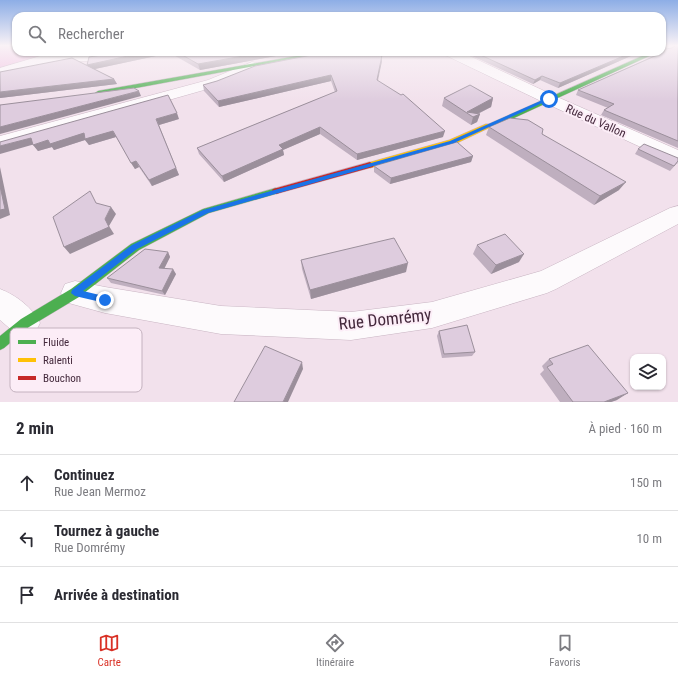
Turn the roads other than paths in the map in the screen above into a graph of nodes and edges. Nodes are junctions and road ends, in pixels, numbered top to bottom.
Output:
1 (29, 64) edge
2 (264, 64) edge
3 (475, 64) edge
4 (628, 64) edge
5 (252, 66) junction
6 (0, 72) edge
7 (86, 95) edge
8 (549, 99) junction
9 (0, 142) edge
10 (678, 157) edge
11 (678, 214) edge
12 (75, 293) junction
13 (0, 302) edge
14 (25, 323) junction
15 (19, 328) edge
16 (10, 336) edge
17 (0, 344) edge

1 - 6 street
2 - 5 street
3 - 8 street, Rue du Vallon
4 - 8 street
5 - 7 street
5 - 9 street
8 - 10 street, Rue du Vallon
8 - 12 street
11 - 12 street, Rue Domrémy
12 - 14 street
13 - 14 street
14 - 15 street
16 - 17 street

